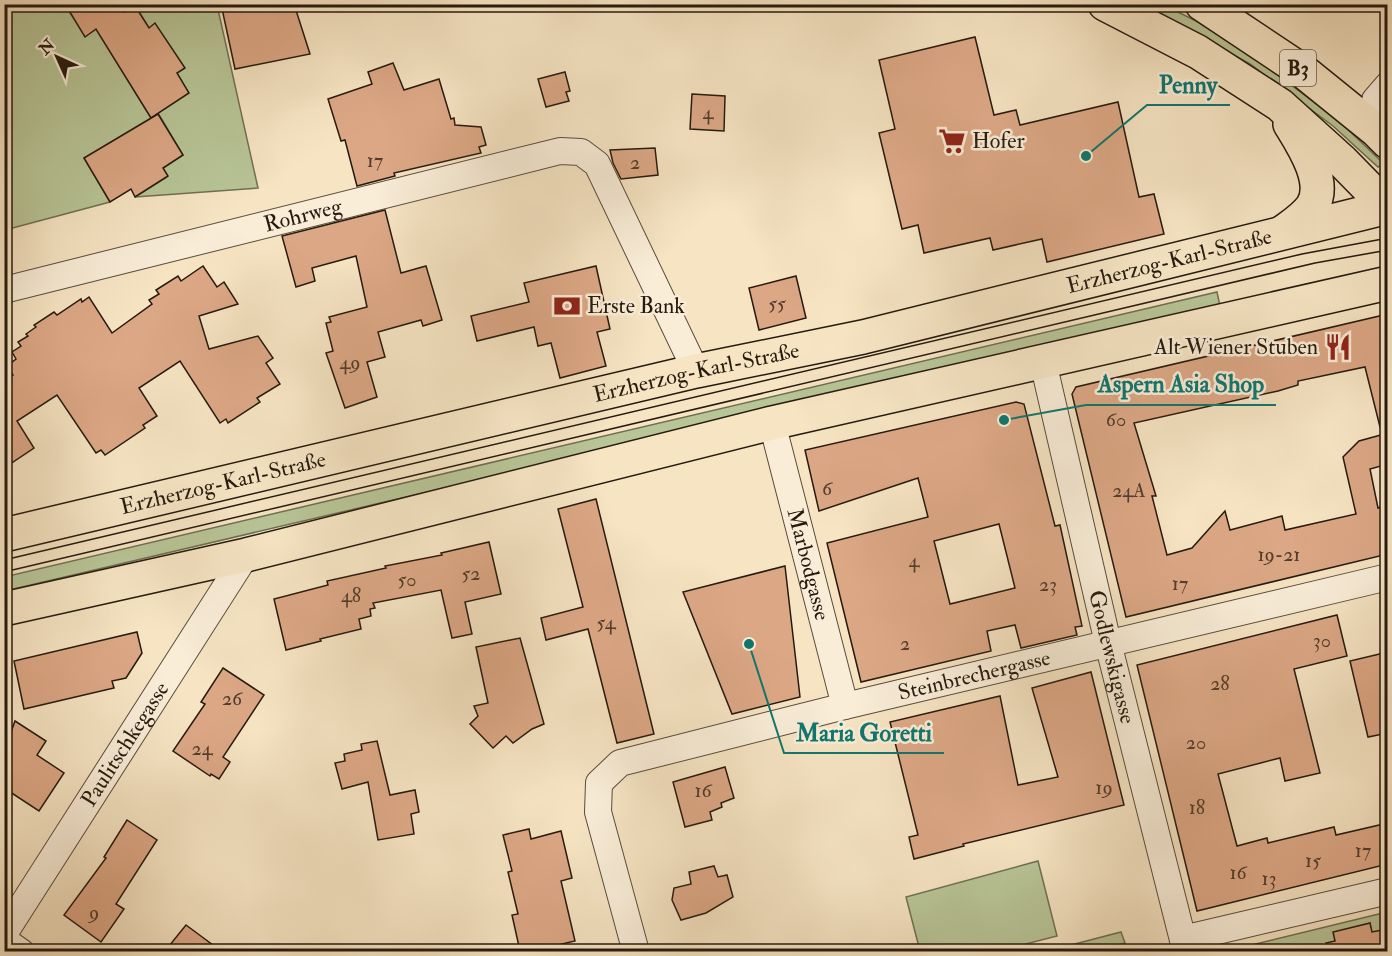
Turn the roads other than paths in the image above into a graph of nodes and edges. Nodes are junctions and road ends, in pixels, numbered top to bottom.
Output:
1 (1105, 4) edge
2 (1202, 4) edge
3 (1280, 105) junction
4 (1388, 142) edge
5 (1387, 207) edge
6 (1282, 233) junction
7 (1388, 283) edge
8 (4, 290) edge
9 (1043, 362) junction
10 (696, 371) junction
11 (772, 423) junction
12 (4, 535) edge
13 (246, 555) junction
14 (1388, 577) edge
15 (4, 609) edge
16 (1108, 643) junction
17 (845, 706) junction
18 (1388, 891) edge
19 (4, 934) edge
20 (4, 940) edge
21 (1185, 945) edge
22 (21, 951) edge
23 (636, 951) edge

1 - 3 main road, B3
2 - 4 main road, B3
3 - 5 main road, B3
3 - 6 main road
5 - 6 main road, Erzherzog-Karl-Straße
6 - 10 main road, Erzherzog-Karl-Straße
7 - 9 main road
8 - 10 street, Rohrweg
9 - 11 main road
9 - 16 street, Godlewskigasse
10 - 12 main road, Erzherzog-Karl-Straße
11 - 13 main road
11 - 17 street, Marbodgasse
13 - 15 main road
13 - 19 street, Paulitschkegasse
14 - 16 street, Steinbrechergasse
16 - 17 street, Steinbrechergasse
16 - 21 street, Godlewskigasse
17 - 23 street, Steinbrechergasse
18 - 21 street
20 - 22 street

